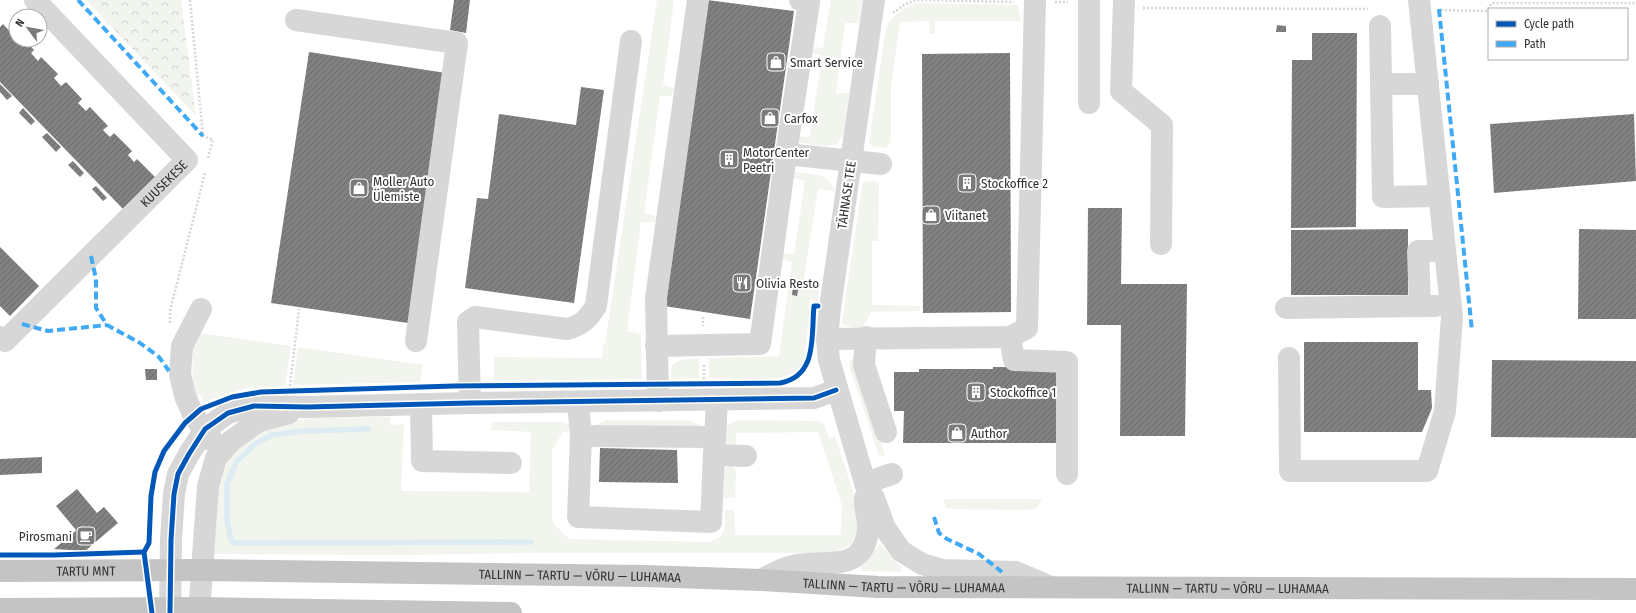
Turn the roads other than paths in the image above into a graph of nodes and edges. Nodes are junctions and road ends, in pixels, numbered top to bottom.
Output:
1 (35, 0) edge
2 (698, 0) edge
3 (800, 0) edge
4 (874, 0) edge
5 (1035, 1) edge
6 (1089, 2) edge
7 (1124, 3) edge
8 (1420, 5) edge
9 (1376, 18) road end
10 (296, 20) dead end
11 (631, 41) dead end
12 (1380, 84) junction
13 (1428, 84) junction
14 (1089, 103) dead end
15 (786, 154) junction
16 (852, 161) junction
17 (881, 164) dead end
18 (1439, 196) junction
19 (1160, 244) dead end
20 (1445, 251) junction
21 (1420, 306) junction
22 (1451, 306) junction
23 (1286, 308) dead end
24 (201, 309) dead end
25 (0, 337) edge
26 (866, 337) junction
27 (1010, 337) junction
28 (827, 339) junction
29 (416, 341) dead end
30 (656, 346) junction
31 (1289, 358) dead end
32 (836, 390) junction
33 (714, 392) junction
34 (302, 399) junction
35 (658, 401) junction
36 (578, 402) junction
37 (470, 403) junction
38 (421, 404) junction
39 (205, 429) junction
40 (886, 432) dead end
41 (581, 436) junction
42 (714, 446) junction
43 (746, 456) dead end
44 (216, 458) junction
45 (511, 463) dead end
46 (892, 474) dead end
47 (1067, 474) dead end
48 (865, 483) junction
49 (171, 570) junction
50 (202, 570) junction
51 (0, 571) edge
52 (761, 580) junction
53 (1050, 587) junction
54 (1636, 588) edge
55 (0, 609) edge
56 (199, 610) edge
57 (57, 611) edge
58 (170, 611) edge
59 (511, 613) edge

1 - 25 street, KUUSEKESE
2 - 30 street
3 - 15 street
4 - 16 street, TÄHNASE TEE
5 - 27 street
6 - 14 street
7 - 19 street
8 - 13 street
9 - 12 street
10 - 29 street
11 - 37 street
12 - 13 street
12 - 18 street
13 - 18 street
15 - 16 street
15 - 30 street
16 - 17 street
16 - 28 street, TÄHNASE TEE
18 - 20 street
20 - 21 street
20 - 22 street
21 - 22 street
21 - 23 street
22 - 31 street
24 - 39 street
26 - 27 street
26 - 28 street
26 - 40 street
27 - 47 street
28 - 32 street, TÄHNASE TEE
30 - 35 street
32 - 33 street
32 - 48 street, TÄHNASE TEE
33 - 35 street
33 - 42 street
34 - 38 street
34 - 39 street
34 - 44 street
35 - 36 street
36 - 37 street
36 - 41 street
37 - 38 street
38 - 45 street
39 - 44 street
39 - 49 street
41 - 42 street
41 - 42 street
42 - 43 street
44 - 50 street
46 - 48 street
48 - 52 street
48 - 53 street
49 - 50 highway, TALLINN — TARTU — VÕRU — LUHAMAA
49 - 51 highway, TARTU MNT
49 - 58 street
50 - 52 highway, TALLINN — TARTU — VÕRU — LUHAMAA
50 - 56 street
52 - 53 highway, TALLINN — TARTU — VÕRU — LUHAMAA
53 - 54 highway, TALLINN — TARTU — VÕRU — LUHAMAA
55 - 57 highway
56 - 58 highway
56 - 59 highway
57 - 58 highway

